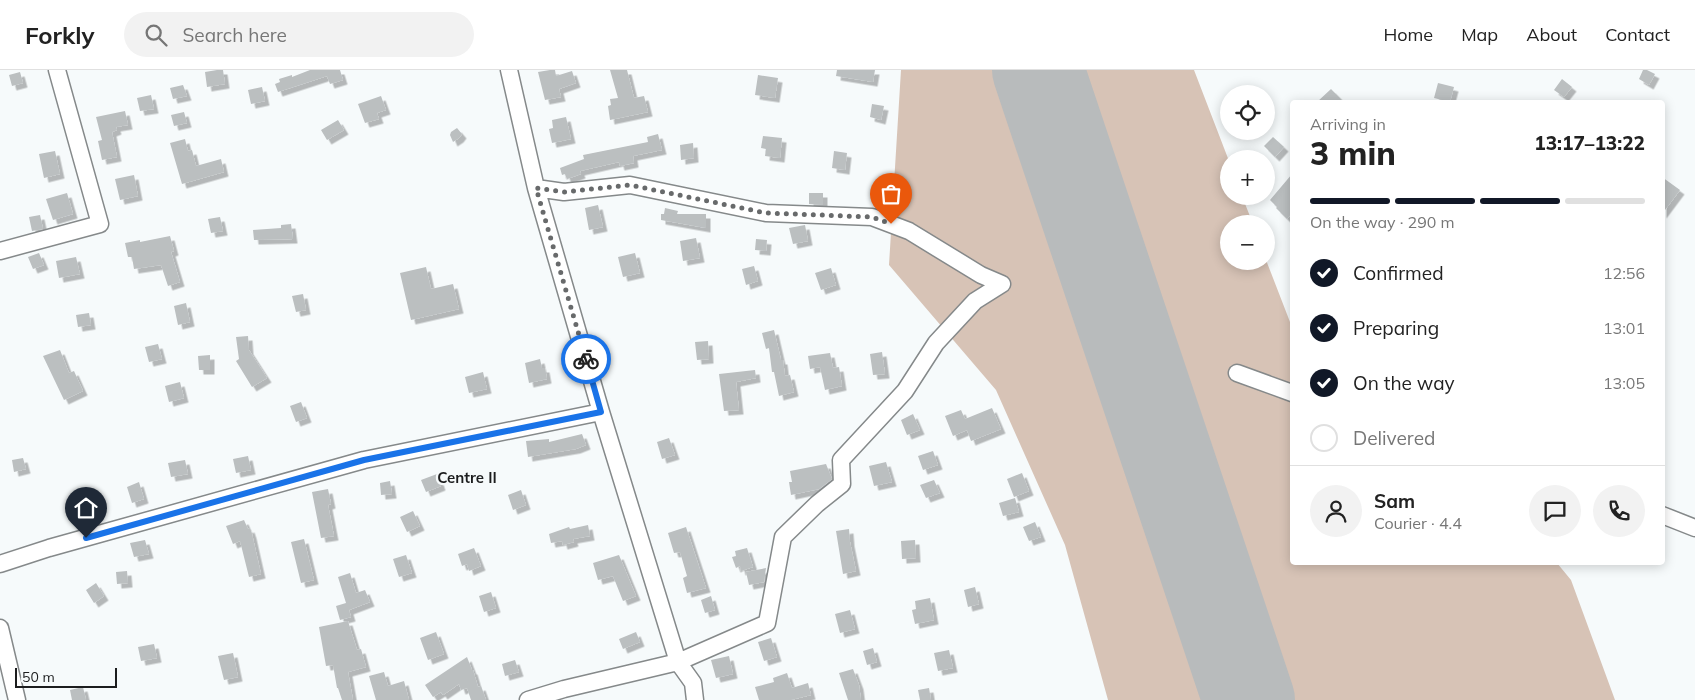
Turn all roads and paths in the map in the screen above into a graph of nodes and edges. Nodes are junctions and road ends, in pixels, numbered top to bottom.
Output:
1 (58, 70) edge
2 (509, 70) edge
3 (536, 188) junction
4 (0, 252) edge
5 (1236, 373) dead end
6 (1290, 393) edge
7 (601, 412) junction
8 (1665, 516) edge
9 (1695, 528) edge
10 (0, 564) edge
11 (0, 628) edge
12 (678, 662) junction
13 (17, 700) edge
14 (528, 700) edge
15 (695, 700) edge

1 - 4 street
2 - 3 street
3 - 7 street
3 - 12 street
5 - 6 street
7 - 10 street
7 - 12 street
8 - 9 street
11 - 13 street
12 - 14 street
12 - 15 street

